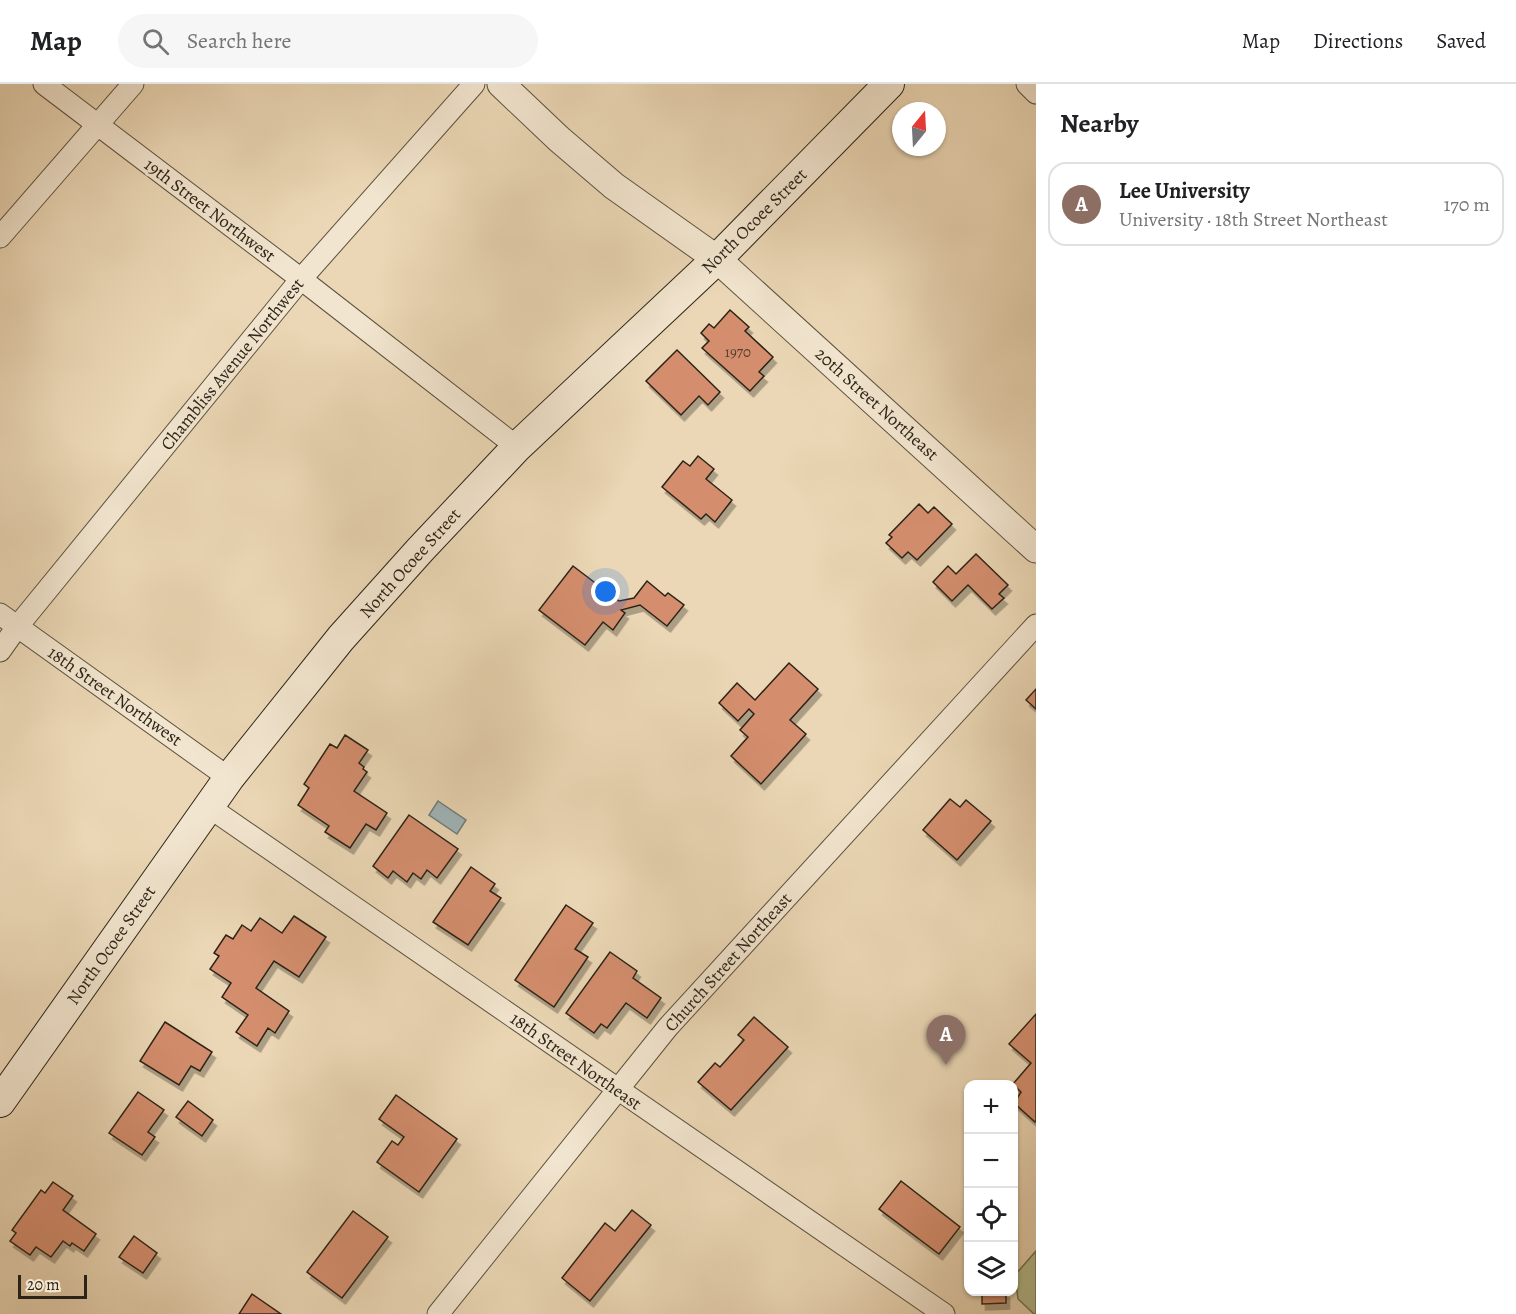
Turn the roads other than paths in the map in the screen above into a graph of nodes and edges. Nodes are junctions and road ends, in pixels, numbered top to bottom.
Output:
1 (44, 84) edge
2 (133, 84) edge
3 (474, 84) edge
4 (501, 84) edge
5 (889, 84) edge
6 (1027, 84) edge
7 (1036, 93) edge
8 (97, 125) junction
9 (0, 237) edge
10 (717, 259) junction
11 (301, 279) junction
12 (517, 447) junction
13 (1036, 549) edge
14 (0, 614) edge
15 (1036, 625) edge
16 (17, 627) junction
17 (0, 651) edge
18 (229, 778) junction
19 (209, 807) junction
20 (617, 1090) junction
21 (0, 1102) edge
22 (438, 1314) edge
23 (944, 1314) edge

1 - 8 street, 19th Street Northwest
2 - 8 street
3 - 11 street, Chambliss Avenue Northwest
4 - 10 street, 20th Street Northeast
5 - 10 main road, North Ocoee Street
6 - 7 street
8 - 9 street
8 - 11 street, 19th Street Northwest
10 - 12 main road, North Ocoee Street
10 - 13 street, 20th Street Northeast
11 - 12 street, 19th Street Northwest
11 - 16 street, Chambliss Avenue Northwest
12 - 18 main road, North Ocoee Street
14 - 16 street, 18th Street Northwest
15 - 20 street, Church Street Northeast
16 - 17 street, Chambliss Avenue Northwest
16 - 18 street, 18th Street Northwest
18 - 19 main road, North Ocoee Street
19 - 20 street, 18th Street Northeast
19 - 21 main road, North Ocoee Street
20 - 22 street, Church Street Northeast
20 - 23 street, 18th Street Northeast

